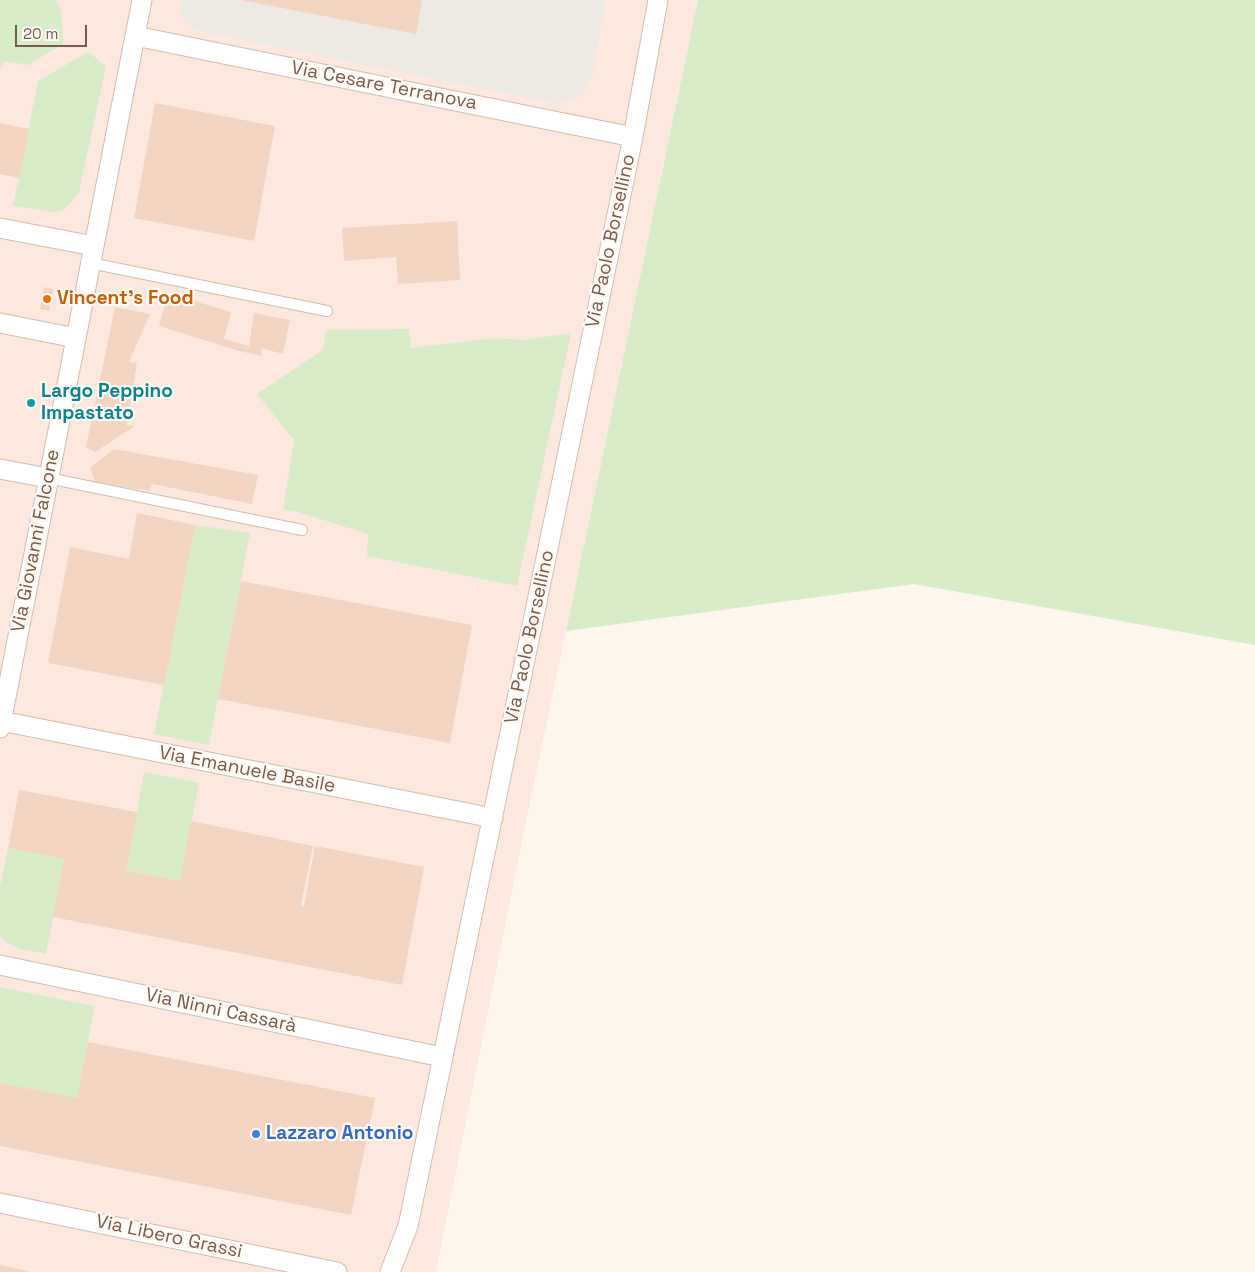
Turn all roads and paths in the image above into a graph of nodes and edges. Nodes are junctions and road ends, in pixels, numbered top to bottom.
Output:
1 (142, 0) edge
2 (658, 0) edge
3 (135, 36) junction
4 (632, 137) junction
5 (0, 228) edge
6 (92, 255) junction
7 (327, 311) dead end
8 (0, 323) edge
9 (76, 338) junction
10 (0, 469) edge
11 (48, 478) junction
12 (302, 530) dead end
13 (1, 725) edge
14 (493, 818) junction
15 (0, 965) edge
16 (442, 1057) junction
17 (0, 1203) edge
18 (337, 1272) edge
19 (390, 1272) edge

1 - 3 street, Via Giovanni Falcone
2 - 4 street, Via Paolo Borsellino
3 - 4 street, Via Cesare Terranova
3 - 6 street, Via Giovanni Falcone
4 - 14 street, Via Paolo Borsellino
5 - 6 street
6 - 7 lane
6 - 9 street, Via Giovanni Falcone
8 - 9 street
9 - 11 street, Via Giovanni Falcone
10 - 11 street
11 - 12 lane
11 - 13 street, Via Giovanni Falcone
13 - 14 street, Via Emanuele Basile
14 - 16 street, Via Paolo Borsellino
15 - 16 street, Via Ninni Cassarà
16 - 19 street, Via Paolo Borsellino
17 - 18 street, Via Libero Grassi

